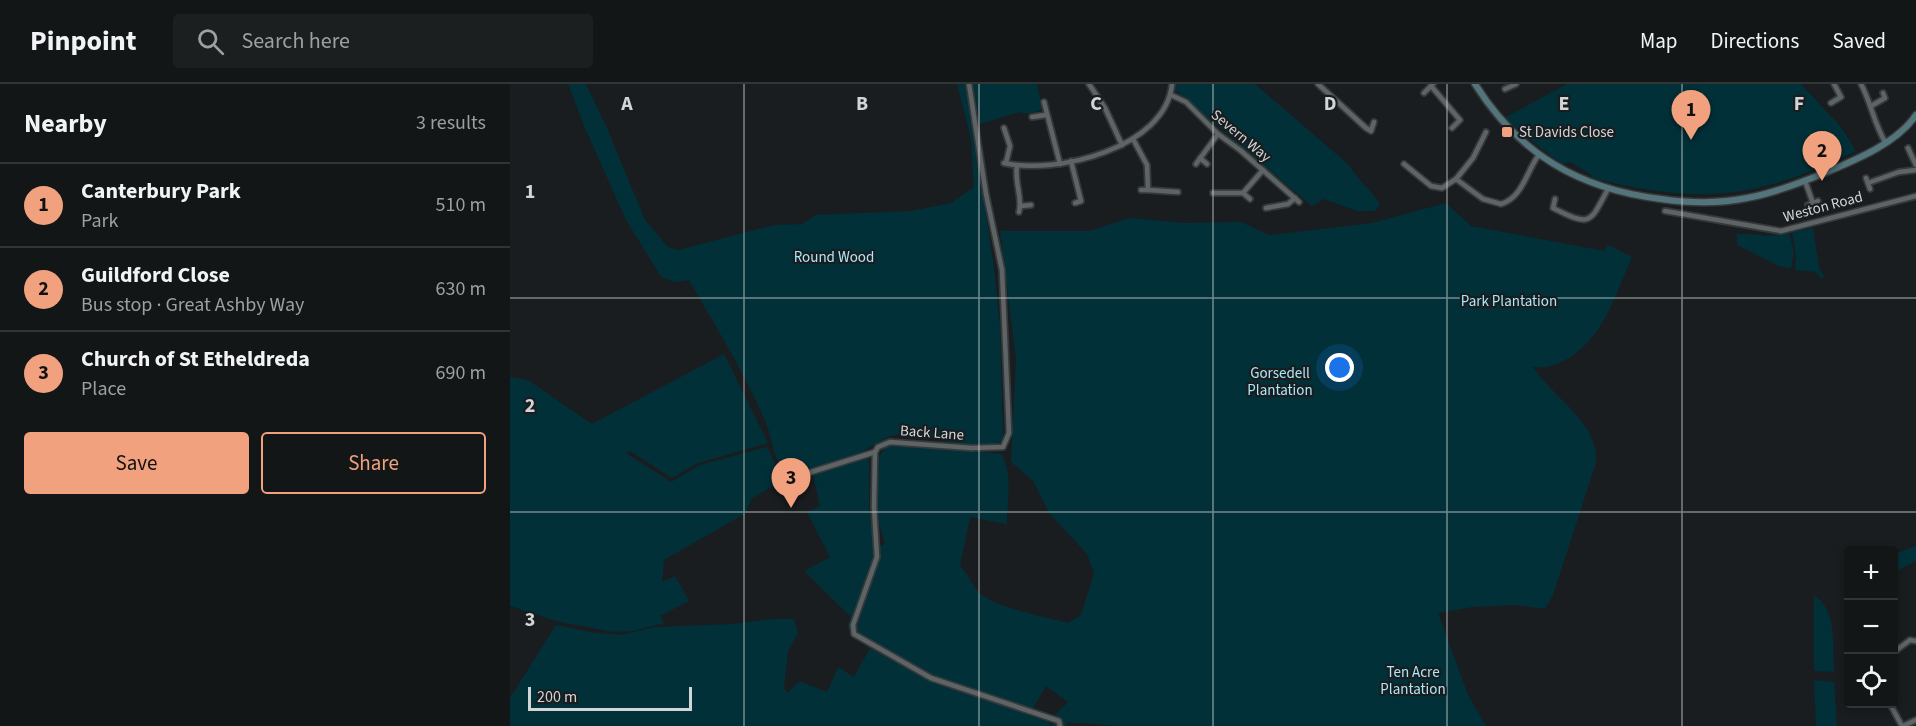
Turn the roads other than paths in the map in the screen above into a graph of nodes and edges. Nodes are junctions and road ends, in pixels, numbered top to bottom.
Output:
1 (969, 84) edge
2 (1089, 84) edge
3 (1172, 84) edge
4 (1317, 84) edge
5 (1475, 84) edge
6 (1834, 84) edge
7 (1861, 84) edge
8 (1432, 85) edge
9 (1513, 85) edge
10 (1505, 89) dead end
11 (1424, 93) dead end
12 (1883, 93) dead end
13 (1170, 95) junction
14 (1044, 102) dead end
15 (1831, 103) dead end
16 (1871, 106) junction
17 (1046, 115) junction
18 (1466, 115) dead end
19 (1032, 117) dead end
20 (1915, 118) edge
21 (1460, 120) junction
22 (1374, 122) dead end
23 (1004, 128) dead end
24 (1452, 129) dead end
25 (1486, 132) dead end
26 (1218, 134) junction
27 (1133, 139) junction
28 (1885, 142) junction
29 (1122, 145) junction
30 (1908, 148) dead end
31 (1538, 156) junction
32 (1200, 158) junction
33 (1071, 161) junction
34 (1060, 164) junction
35 (1196, 164) dead end
36 (1207, 164) dead end
37 (1404, 164) dead end
38 (1017, 166) junction
39 (1916, 167) edge
40 (1263, 170) junction
41 (1456, 179) junction
42 (1805, 181) junction
43 (1608, 189) junction
44 (1870, 189) dead end
45 (1141, 190) dead end
46 (1148, 190) junction
47 (1178, 192) dead end
48 (1213, 193) dead end
49 (1243, 193) junction
50 (1916, 196) edge
51 (1251, 199) dead end
52 (1555, 199) dead end
53 (1081, 201) junction
54 (1089, 201) dead end
55 (1075, 203) dead end
56 (1813, 203) dead end
57 (1031, 205) dead end
58 (1021, 206) junction
59 (1266, 208) dead end
60 (1553, 208) junction
61 (1665, 211) dead end
62 (1019, 212) dead end
63 (1546, 213) dead end
64 (875, 452) junction
65 (789, 480) dead end
66 (1916, 641) edge
67 (1898, 648) edge
68 (1892, 708) edge
69 (1916, 720) edge
70 (1060, 726) edge
71 (1902, 726) edge

1 - 64 street, Back Lane
2 - 29 street
3 - 13 street
4 - 22 street
5 - 31 street
6 - 15 street
7 - 16 street
8 - 11 street
8 - 21 street
9 - 10 street
12 - 16 street
13 - 26 street, Severn Way
13 - 27 street
14 - 17 street
16 - 28 street
17 - 19 street
17 - 34 street
18 - 21 street
20 - 28 street
21 - 24 street
23 - 38 street
25 - 41 street
26 - 32 street
26 - 40 street, Severn Way
27 - 29 street
27 - 46 street
28 - 42 street
29 - 33 street
30 - 39 street
31 - 41 street
31 - 43 street
32 - 35 street
32 - 36 street
33 - 34 street
33 - 53 street
34 - 38 street
37 - 41 street
38 - 58 street
39 - 44 street
40 - 49 street
40 - 59 street, Severn Way
42 - 43 street
42 - 56 street
43 - 60 street
45 - 46 street
46 - 47 street
48 - 49 street
49 - 51 street
50 - 61 street, Weston Road
52 - 60 street
53 - 54 street
53 - 55 street
57 - 58 street
58 - 62 street
60 - 63 street
64 - 65 street
64 - 70 street
66 - 67 street
68 - 71 street
69 - 71 street

